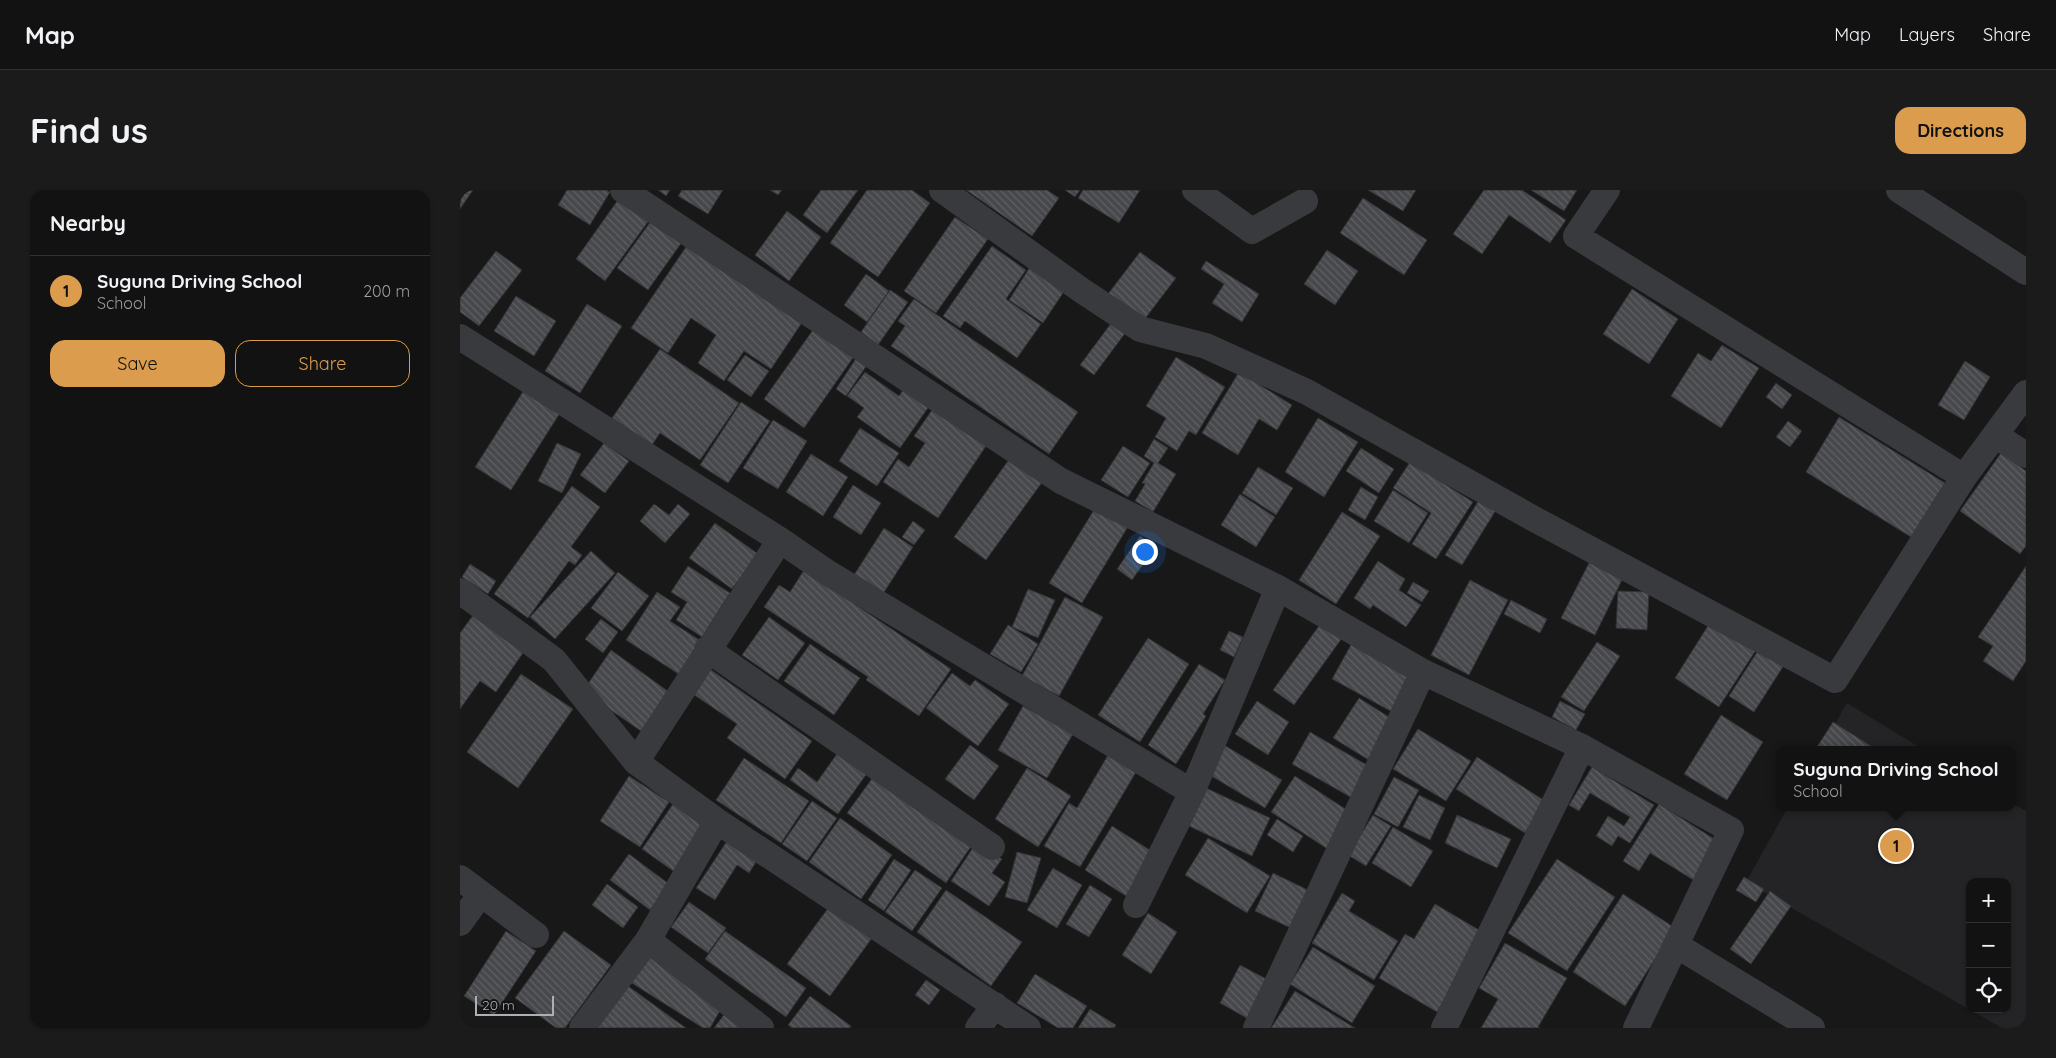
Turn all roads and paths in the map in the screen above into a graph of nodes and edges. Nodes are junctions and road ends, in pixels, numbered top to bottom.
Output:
1 (623, 190) edge
2 (942, 190) edge
3 (1195, 190) edge
4 (1607, 190) edge
5 (1899, 190) edge
6 (1305, 201) dead end
7 (2026, 272) edge
8 (460, 337) edge
9 (2026, 392) edge
10 (1995, 435) junction
11 (2026, 455) edge
12 (1964, 477) junction
13 (780, 540) junction
14 (1278, 588) junction
15 (460, 591) edge
16 (707, 650) junction
17 (1423, 672) junction
18 (1582, 747) junction
19 (636, 762) junction
20 (1192, 792) junction
21 (717, 821) junction
22 (992, 847) dead end
23 (460, 878) edge
24 (481, 894) junction
25 (1136, 904) dead end
26 (460, 923) edge
27 (536, 935) dead end
28 (648, 940) junction
29 (1676, 945) junction
30 (995, 1005) junction
31 (582, 1028) edge
32 (762, 1028) edge
33 (978, 1028) edge
34 (1028, 1028) edge
35 (1256, 1028) edge
36 (1444, 1028) edge
37 (1636, 1028) edge
38 (1812, 1028) edge

1 - 14 street
2 - 12 street
3 - 6 street
4 - 12 street
5 - 7 street
8 - 13 street
9 - 10 street
10 - 11 street
10 - 12 street
13 - 16 street
13 - 20 street
14 - 17 street
14 - 20 street
15 - 19 street
16 - 19 street
16 - 22 street
17 - 18 street
17 - 35 street
18 - 29 street
18 - 36 street
19 - 21 street
20 - 25 street
21 - 28 street
21 - 30 street
23 - 24 street
24 - 26 street
24 - 27 street
28 - 31 street
28 - 32 street
29 - 37 street
29 - 38 street
30 - 33 street
30 - 34 street

